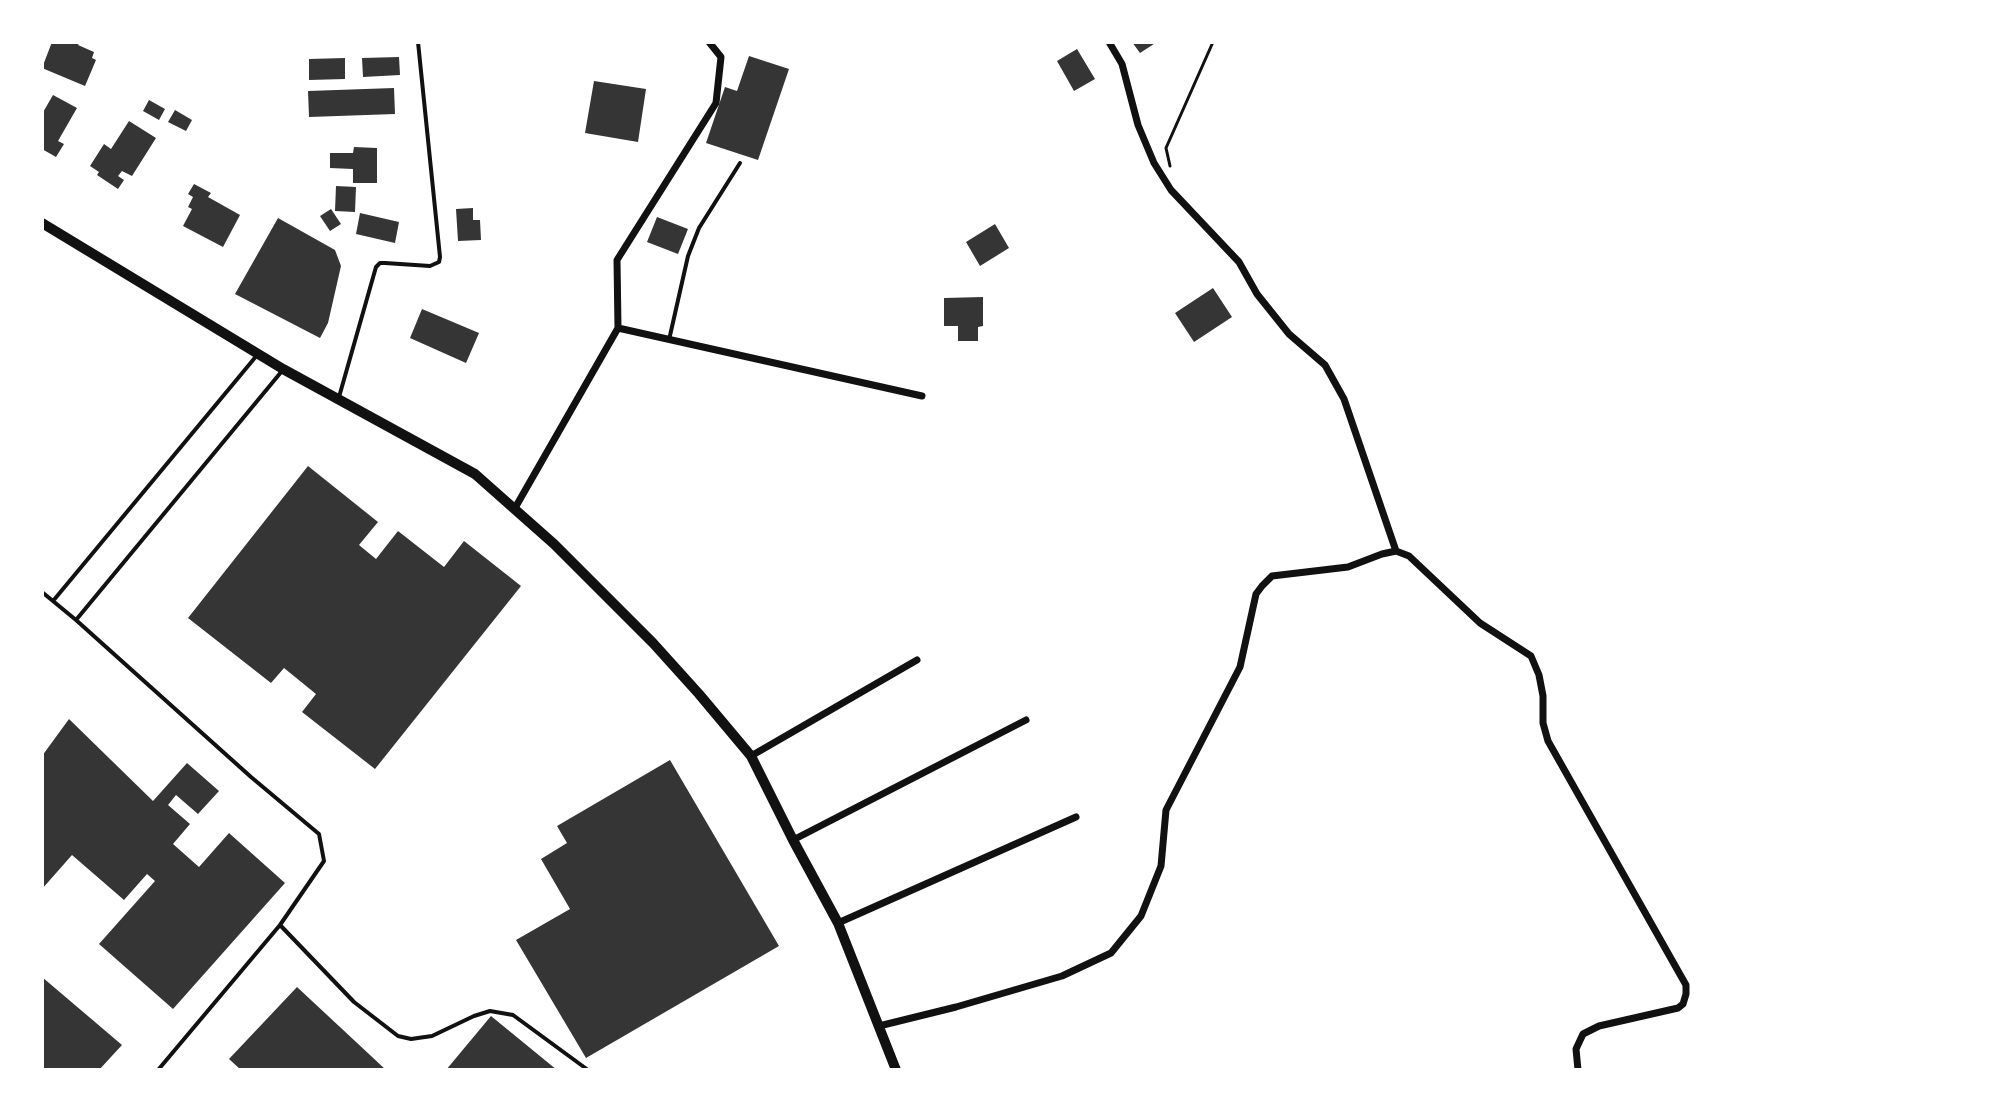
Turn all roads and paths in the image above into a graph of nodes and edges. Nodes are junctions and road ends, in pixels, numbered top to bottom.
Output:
1 (418, 42) edge
2 (709, 42) edge
3 (1109, 42) edge
4 (1213, 42) edge
5 (740, 163) dead end
6 (1171, 190) junction
7 (42, 223) edge
8 (618, 328) junction
9 (669, 340) junction
10 (258, 354) junction
11 (283, 369) junction
12 (922, 396) dead end
13 (339, 399) junction
14 (515, 508) junction
15 (1396, 551) junction
16 (42, 592) edge
17 (53, 601) junction
18 (76, 620) junction
19 (917, 660) dead end
20 (1026, 720) dead end
21 (751, 756) junction
22 (1076, 817) dead end
23 (793, 840) junction
24 (838, 923) junction
25 (280, 925) junction
26 (879, 1026) junction
27 (158, 1070) edge
28 (588, 1070) edge
29 (896, 1070) edge
30 (1578, 1070) edge

1 - 13 lane
2 - 8 street
3 - 6 street
4 - 6 path
5 - 9 lane
6 - 15 street
7 - 10 main road
8 - 9 street
8 - 14 street
9 - 12 street
10 - 11 main road
10 - 17 lane
11 - 13 main road
11 - 18 lane
13 - 14 main road
14 - 21 main road
15 - 26 street
15 - 30 street
16 - 17 lane
17 - 18 lane
18 - 25 lane
19 - 21 street
20 - 23 street
21 - 23 main road
22 - 24 street
23 - 24 main road
24 - 26 main road
25 - 27 lane
25 - 28 lane
26 - 29 main road

